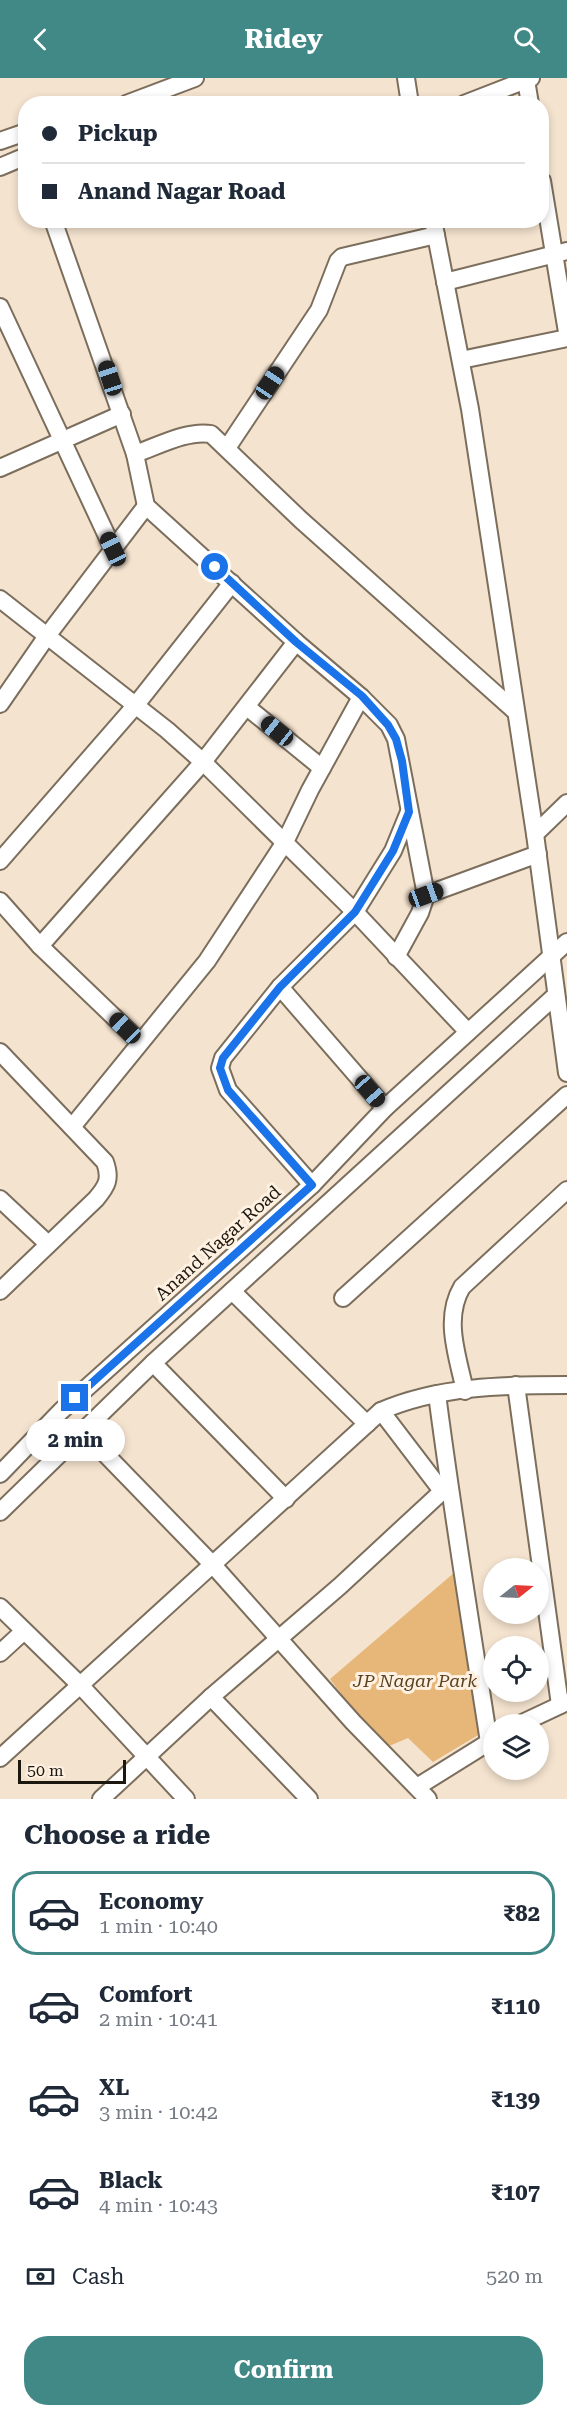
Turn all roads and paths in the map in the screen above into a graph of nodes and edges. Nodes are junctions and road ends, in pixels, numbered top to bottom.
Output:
1 (195, 78) edge
2 (406, 78) edge
3 (529, 79) edge
4 (147, 96) edge
5 (409, 96) edge
6 (485, 96) edge
7 (530, 96) edge
8 (18, 135) edge
9 (0, 141) edge
10 (18, 159) edge
11 (0, 166) edge
12 (549, 209) edge
13 (56, 228) edge
14 (434, 228) edge
15 (560, 253) edge
16 (445, 282) junction
17 (0, 307) edge
18 (567, 332) edge
19 (567, 338) edge
20 (460, 360) junction
21 (122, 414) junction
22 (62, 442) junction
23 (227, 448) junction
24 (135, 454) junction
25 (0, 468) edge
26 (146, 506) junction
27 (113, 549) junction
28 (232, 583) junction
29 (0, 599) edge
30 (47, 636) junction
31 (296, 642) junction
32 (362, 696) junction
33 (0, 704) edge
34 (135, 705) junction
35 (247, 707) junction
36 (515, 711) junction
37 (203, 762) junction
38 (322, 768) junction
39 (567, 803) edge
40 (409, 812) junction
41 (535, 834) junction
42 (285, 842) junction
43 (538, 854) junction
44 (0, 861) edge
45 (426, 895) junction
46 (0, 901) edge
47 (355, 912) junction
48 (567, 942) edge
49 (40, 946) junction
50 (396, 957) junction
51 (551, 957) junction
52 (280, 987) junction
53 (556, 995) junction
54 (468, 1032) junction
55 (140, 1042) junction
56 (0, 1052) edge
57 (567, 1073) edge
58 (567, 1095) edge
59 (385, 1108) junction
60 (72, 1126) junction
61 (312, 1185) junction
62 (567, 1190) edge
63 (0, 1199) edge
64 (47, 1243) junction
65 (0, 1291) edge
66 (232, 1291) junction
67 (343, 1298) dead end
68 (153, 1362) junction
69 (516, 1385) junction
70 (567, 1385) edge
71 (465, 1391) junction
72 (437, 1394) junction
73 (381, 1411) junction
74 (367, 1424) junction
75 (82, 1430) junction
76 (0, 1474) edge
77 (446, 1488) junction
78 (286, 1499) junction
79 (0, 1512) edge
80 (213, 1565) junction
81 (0, 1607) edge
82 (24, 1631) junction
83 (281, 1638) junction
84 (0, 1653) edge
85 (80, 1685) junction
86 (211, 1696) junction
87 (564, 1703) edge
88 (487, 1714) edge
89 (541, 1714) edge
90 (483, 1747) edge
91 (0, 1758) edge
92 (146, 1758) junction
93 (422, 1793) edge
94 (101, 1799) edge
95 (186, 1799) edge
96 (309, 1799) edge

1 - 4 street
2 - 5 street
3 - 6 street
3 - 7 street
8 - 9 street
10 - 11 street
12 - 15 street
13 - 21 street
14 - 16 street
14 - 23 street
15 - 16 street
15 - 18 street
16 - 20 street
17 - 22 street
19 - 20 street
20 - 36 street
21 - 22 street
21 - 24 street
22 - 25 street
22 - 27 street
23 - 24 street
23 - 36 street
24 - 26 street
26 - 27 street
26 - 28 street
27 - 30 street
28 - 31 street
28 - 34 street
29 - 30 street
30 - 33 street
30 - 34 street
31 - 32 street
31 - 35 street
32 - 38 street
32 - 40 street
34 - 37 street
34 - 44 street
35 - 37 street
35 - 38 street
36 - 41 street
37 - 42 street
37 - 49 street
38 - 42 street
39 - 41 street
40 - 45 street
40 - 47 street
41 - 43 street
42 - 47 street
42 - 55 street
43 - 45 street
43 - 51 street
45 - 50 street
46 - 49 street
47 - 50 street
47 - 52 street
48 - 51 street, Anand Nagar Road
49 - 55 street
50 - 54 street
51 - 53 street
51 - 54 street, Anand Nagar Road
52 - 59 street
52 - 61 street
53 - 57 street
53 - 66 street
54 - 59 street, Anand Nagar Road
55 - 60 street
56 - 60 street
58 - 67 street
59 - 61 street, Anand Nagar Road
60 - 64 street
61 - 76 street, Anand Nagar Road
62 - 71 street
63 - 64 street
64 - 65 street
66 - 68 street
66 - 74 street
68 - 75 street
68 - 78 street
69 - 70 street
69 - 71 street
69 - 87 street
71 - 72 street
72 - 73 street
72 - 77 street
73 - 74 street
73 - 77 street
74 - 78 street
75 - 79 street
75 - 80 street
77 - 83 street
77 - 88 street
78 - 80 street
80 - 83 street
80 - 85 street
81 - 82 street
82 - 84 street
82 - 85 street
83 - 86 street
83 - 93 street
85 - 91 street
85 - 92 street
86 - 92 street
86 - 96 street
87 - 89 street
90 - 93 street
92 - 94 street
92 - 95 street

